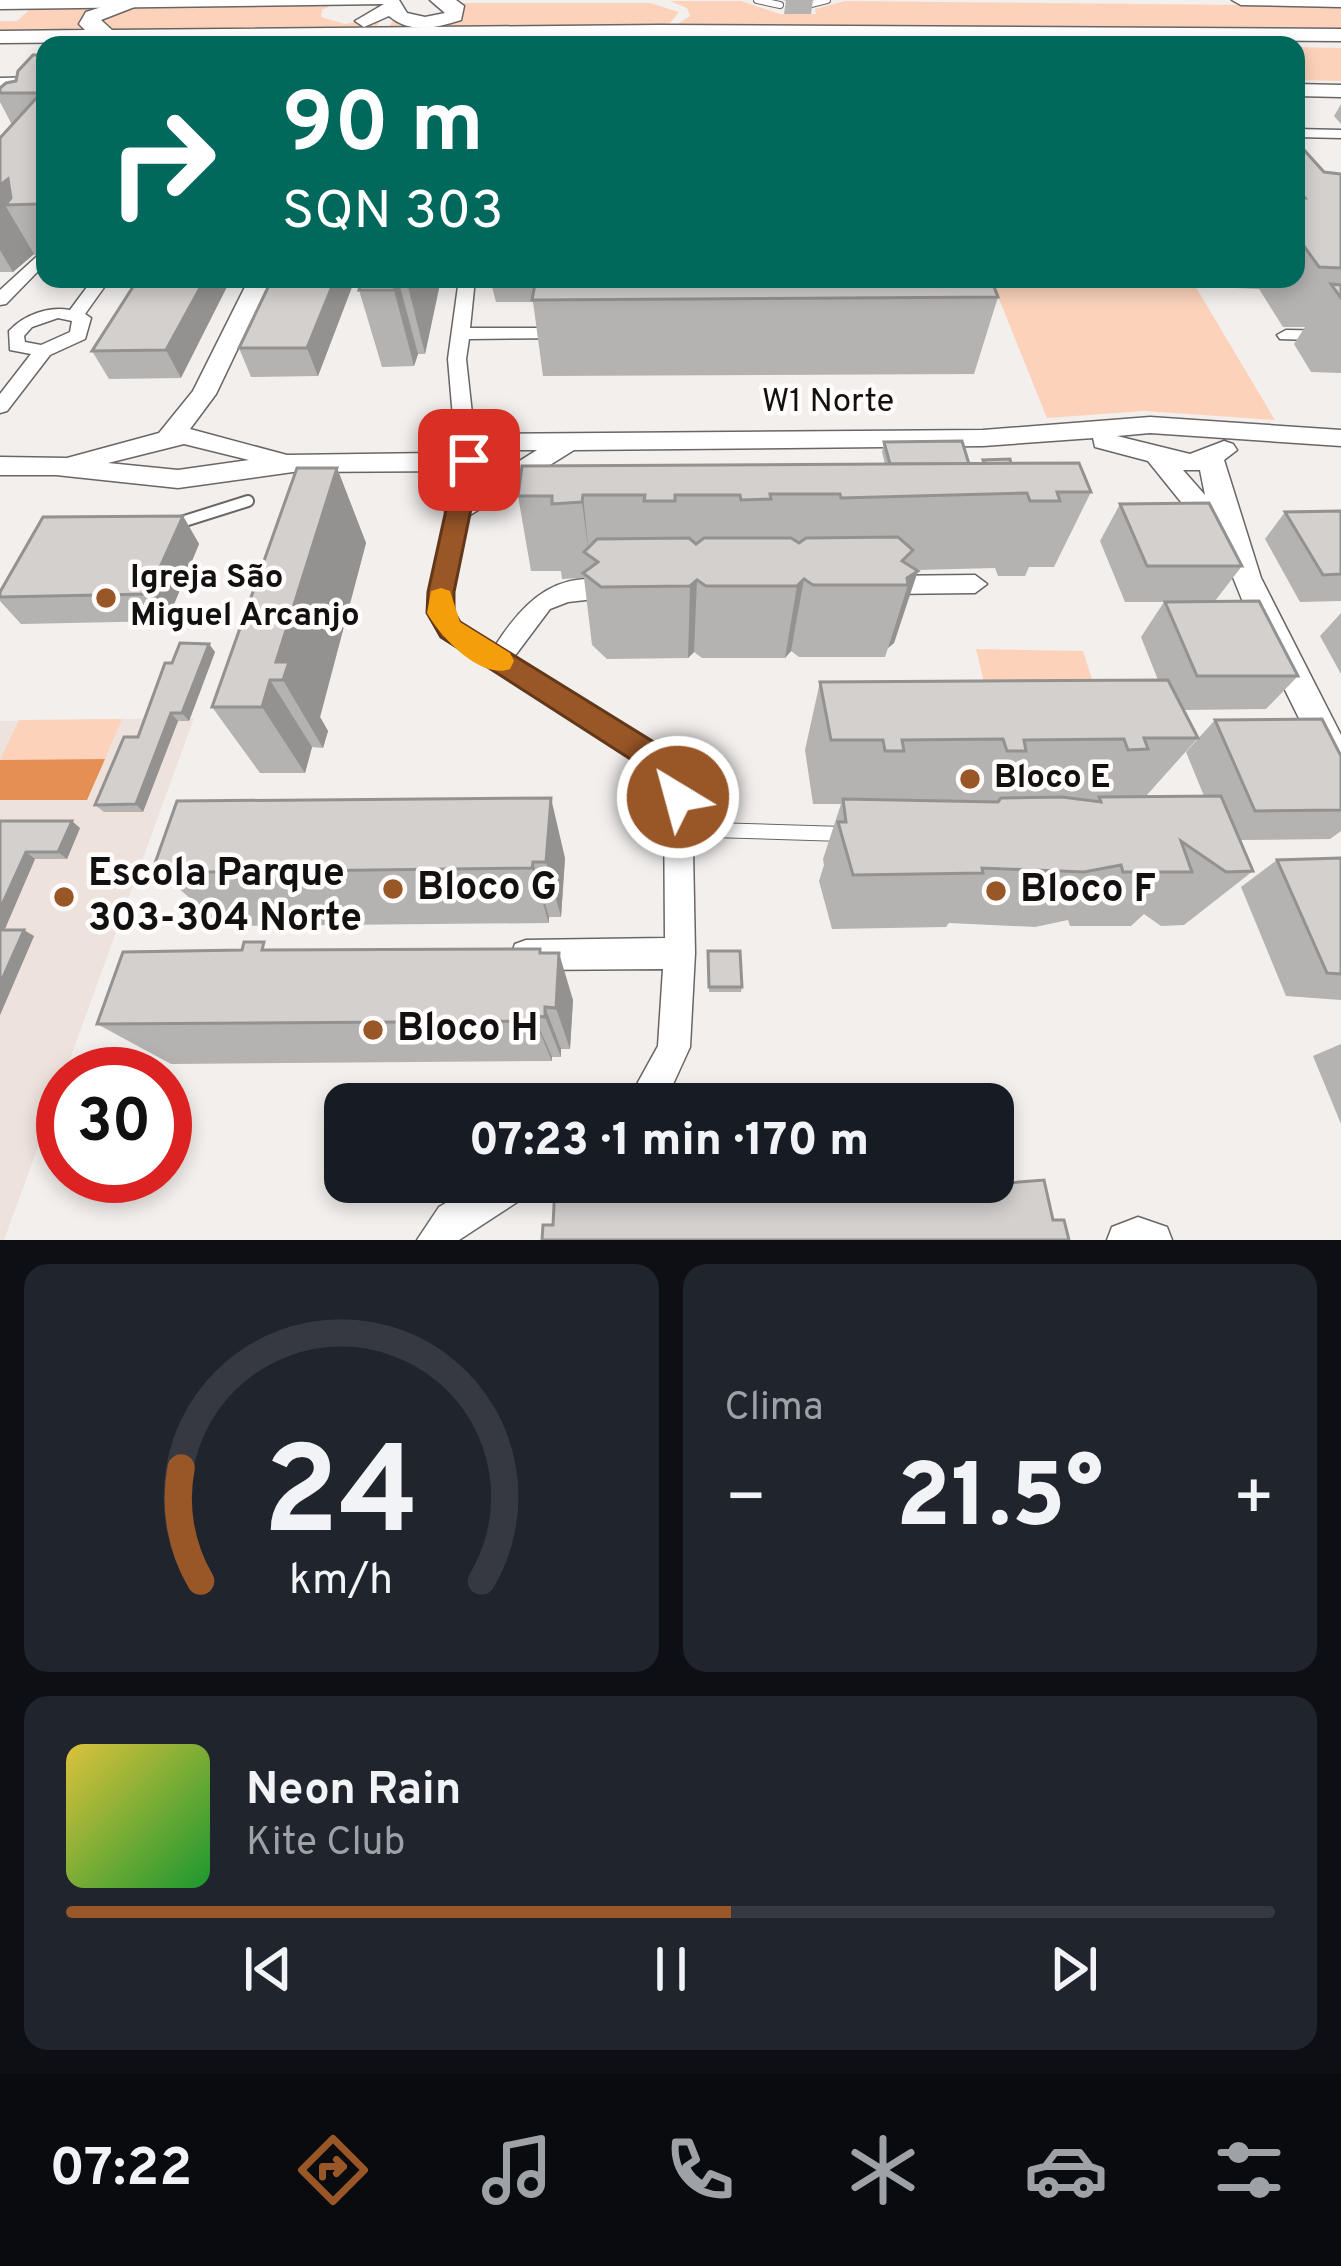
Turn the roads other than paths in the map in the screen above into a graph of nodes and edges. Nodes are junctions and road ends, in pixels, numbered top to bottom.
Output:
1 (347, 0) edge
2 (439, 0) edge
3 (757, 0) edge
4 (827, 0) edge
5 (1240, 0) edge
6 (140, 2) edge
7 (391, 2) edge
8 (1341, 2) edge
9 (41, 3) edge
10 (780, 5) dead end
11 (807, 5) dead end
12 (0, 6) edge
13 (686, 10) dead end
14 (116, 35) junction
15 (104, 36) edge
16 (252, 36) edge
17 (380, 36) edge
18 (666, 36) edge
19 (1305, 40) edge
20 (1341, 40) edge
21 (36, 42) edge
22 (0, 45) edge
23 (36, 47) edge
24 (1341, 82) edge
25 (36, 83) edge
26 (0, 84) edge
27 (1305, 85) edge
28 (1305, 87) edge
29 (1341, 91) edge
30 (0, 93) edge
31 (36, 93) edge
32 (1305, 133) edge
33 (1341, 134) edge
34 (36, 263) edge
35 (95, 288) edge
36 (256, 288) edge
37 (465, 288) edge
38 (0, 300) edge
39 (76, 314) junction
40 (0, 319) edge
41 (19, 329) junction
42 (600, 332) edge
43 (458, 334) junction
44 (1286, 335) dead end
45 (1341, 336) edge
46 (43, 351) junction
47 (204, 394) junction
48 (458, 402) junction
49 (0, 407) edge
50 (1195, 428) junction
51 (1271, 434) junction
52 (1341, 438) edge
53 (209, 440) junction
54 (594, 441) junction
55 (157, 442) junction
56 (1144, 444) junction
57 (562, 448) junction
58 (461, 451) junction
59 (412, 452) junction
60 (1215, 455) junction
61 (361, 460) junction
62 (0, 463) edge
63 (293, 463) junction
64 (44, 465) junction
65 (136, 475) junction
66 (201, 475) junction
67 (248, 501) dead end
68 (456, 520) junction
69 (167, 526) edge
70 (1234, 550) junction
71 (975, 584) dead end
72 (856, 586) edge
73 (642, 590) edge
74 (499, 660) junction
75 (1341, 767) edge
76 (678, 829) junction
77 (856, 834) edge
78 (680, 953) junction
79 (497, 956) edge
80 (658, 1083) edge
81 (480, 1203) edge
82 (435, 1240) edge
83 (1125, 1240) edge
84 (1154, 1240) edge

1 - 6 main road
1 - 7 main road
2 - 7 main road
3 - 10 lane
4 - 11 lane
5 - 8 main road
6 - 9 main road
6 - 14 highway
7 - 17 street
9 - 12 main road
13 - 18 highway
14 - 15 highway
14 - 16 highway
19 - 20 highway
21 - 22 highway
22 - 23 highway
24 - 27 main road
25 - 26 main road
28 - 29 main road
30 - 31 main road
32 - 33 street
34 - 38 street
35 - 39 street
36 - 47 street
37 - 43 street
39 - 41 street
39 - 46 street
40 - 41 street
41 - 46 street
42 - 43 street
43 - 48 street
44 - 45 street
46 - 49 street
47 - 53 street
47 - 55 street
48 - 58 street
48 - 59 street
50 - 51 street
50 - 56 street
50 - 60 street
51 - 52 street
51 - 60 street
53 - 55 street, W1 Norte
53 - 63 street, W1 Norte
53 - 66 street
54 - 56 street, W1 Norte
54 - 57 street, W1 Norte
54 - 58 street, W1 Norte
55 - 64 street
55 - 65 street
56 - 60 street
56 - 70 street
57 - 58 street, W1 Norte
57 - 68 street
58 - 59 street, W1 Norte
58 - 61 street, W1 Norte
58 - 68 street
59 - 61 street, W1 Norte
60 - 70 street
61 - 63 street, W1 Norte
62 - 64 street
63 - 66 street, W1 Norte
64 - 65 street
65 - 66 street, W1 Norte
67 - 69 lane
68 - 74 street
70 - 75 street
71 - 72 street
73 - 74 street
74 - 76 street
76 - 77 lane
76 - 78 street
78 - 79 street
78 - 80 street
81 - 82 street
83 - 84 street

